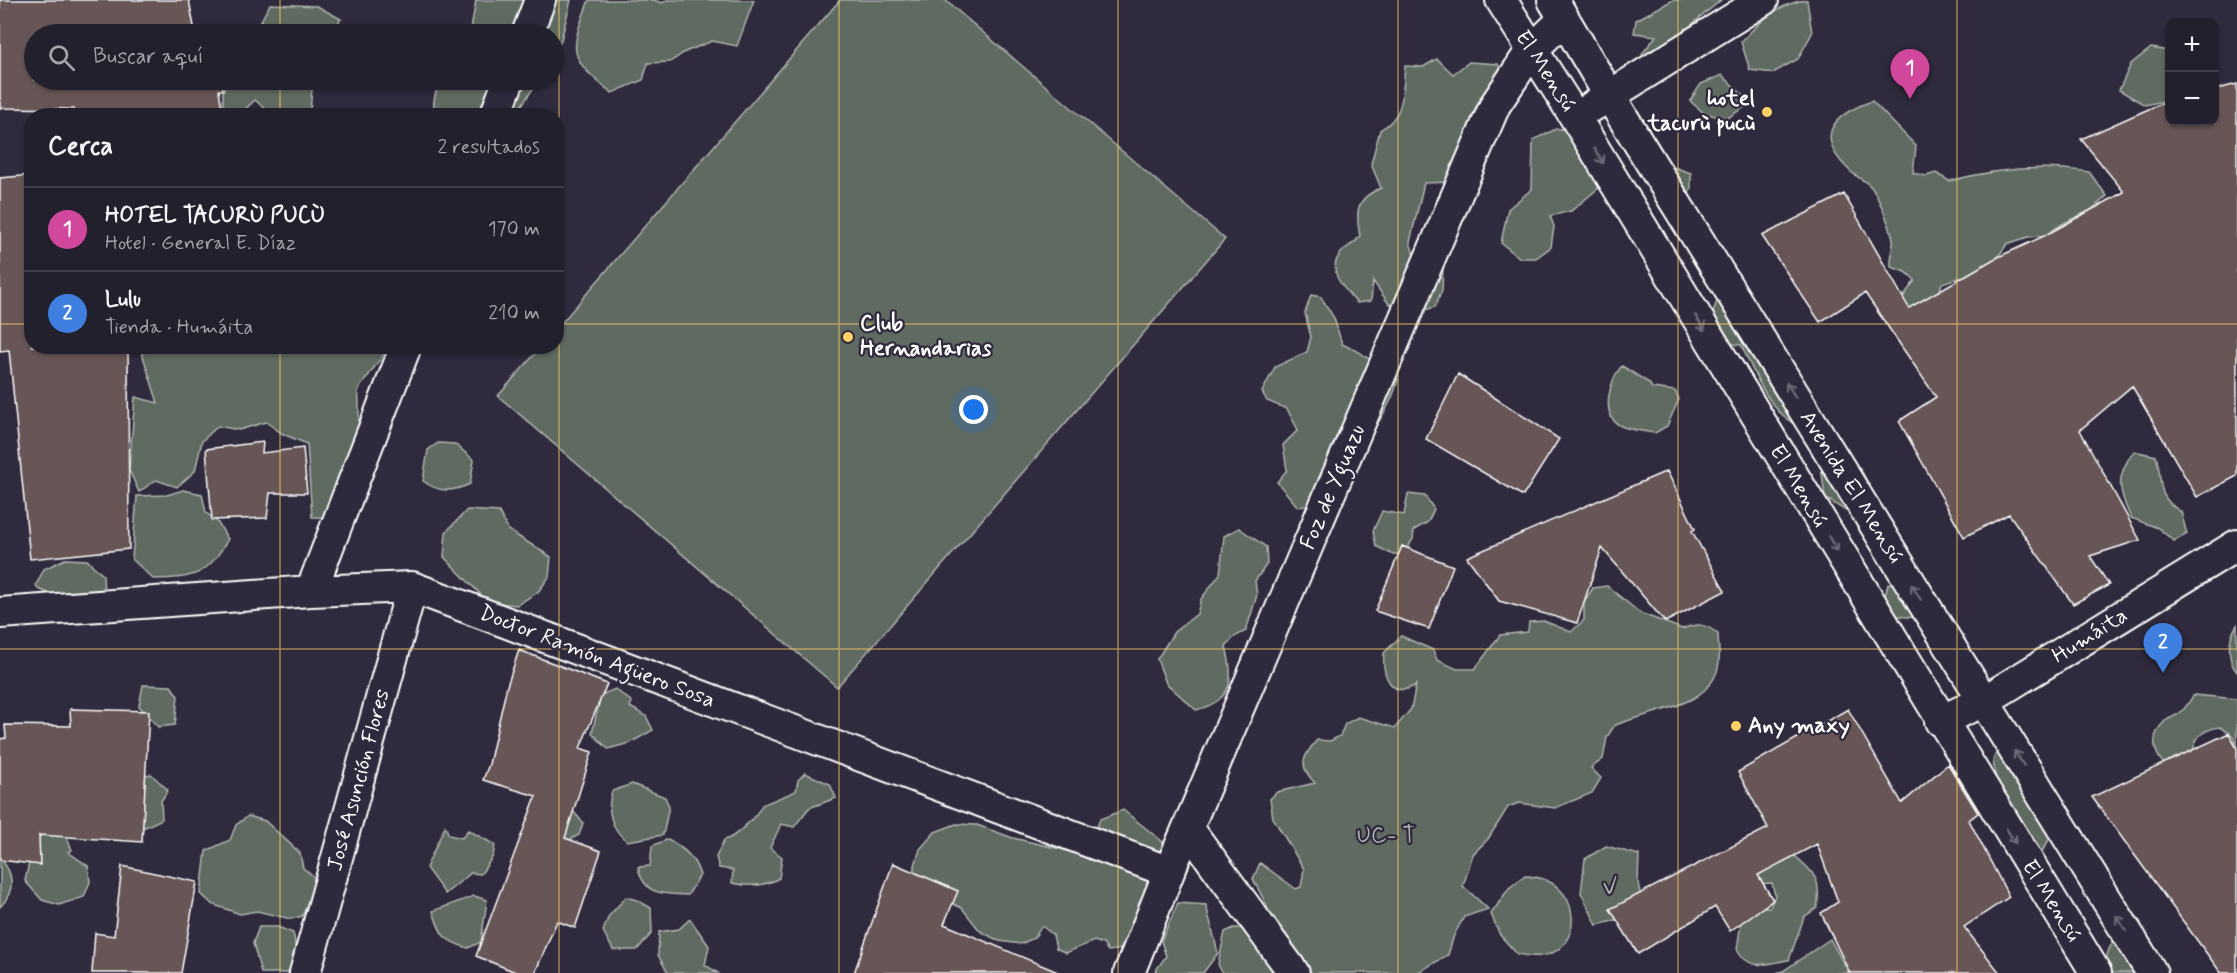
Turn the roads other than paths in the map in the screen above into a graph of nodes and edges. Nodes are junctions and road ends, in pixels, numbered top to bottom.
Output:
1 (540, 0) edge
2 (1501, 0) edge
3 (1763, 0) edge
4 (1558, 9) edge
5 (531, 24) edge
6 (1531, 51) junction
7 (505, 90) edge
8 (1609, 95) junction
9 (498, 108) edge
10 (1575, 117) junction
11 (403, 354) edge
12 (2237, 545) edge
13 (412, 587) junction
14 (310, 591) junction
15 (0, 613) edge
16 (1984, 701) junction
17 (1940, 721) junction
18 (1188, 828) junction
19 (1169, 872) junction
20 (305, 973) edge
21 (1129, 973) edge
22 (1294, 973) edge
23 (2096, 973) edge
24 (2152, 973) edge

1 - 5 street
2 - 6 street, El Mensú
3 - 8 street
4 - 6 street, Foz de Yguazu
4 - 8 street, Avenida El Mensú
6 - 10 street, El Mensú
6 - 18 street, Foz de Yguazu
7 - 9 street
8 - 10 street
16 -> 8 street, Avenida El Mensú
10 -> 17 street, El Mensú
11 - 14 street
12 - 16 street, Humáita
13 - 14 street, Doctor Ramón Agüero Sosa
13 - 19 street, Doctor Ramón Agüero Sosa
13 - 20 street, José Asunción Flores
14 - 15 street, Doctor Ramón Agüero Sosa
16 - 17 street, Humáita
24 -> 16 street, Avenida El Mensú
17 -> 23 street, El Mensú
18 - 19 street, Foz de Yguazu
18 - 22 street
19 - 21 street, Foz de Yguazu

